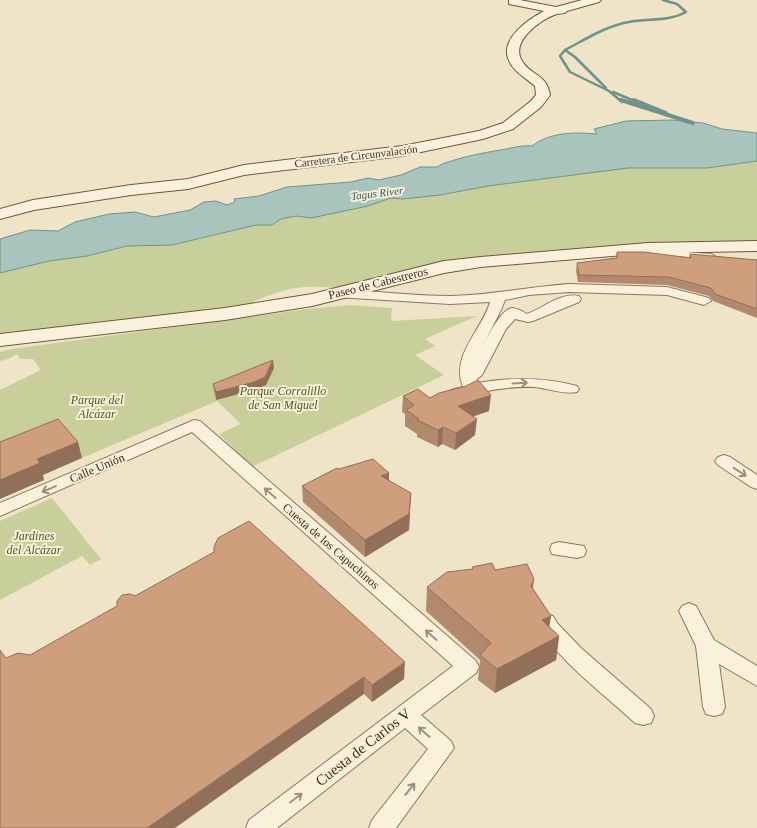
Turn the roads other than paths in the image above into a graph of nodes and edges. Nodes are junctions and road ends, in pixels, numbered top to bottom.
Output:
1 (595, 0) edge
2 (0, 214) edge
3 (757, 246) edge
4 (616, 251) junction
5 (729, 260) edge
6 (336, 294) junction
7 (571, 294) junction
8 (678, 294) joint
9 (498, 297) junction
10 (704, 301) dead end
11 (0, 340) edge
12 (470, 384) junction
13 (571, 389) dead end
14 (441, 398) edge
15 (194, 425) joint
16 (724, 461) dead end
17 (757, 483) edge
18 (0, 510) edge
19 (539, 609) edge
20 (689, 611) dead end
21 (706, 646) junction
22 (468, 666) joint
23 (754, 674) edge
24 (714, 707) dead end
25 (405, 715) junction
26 (643, 716) dead end
27 (258, 828) edge
28 (381, 828) edge

1 - 2 main road, Carretera de Circunvalación
3 - 4 main road, Paseo de Cabestreros
4 - 5 street
4 - 6 main road, Paseo de Cabestreros
6 - 9 street
6 - 11 main road, Paseo de Cabestreros
7 - 8 street
7 - 9 street
7 - 12 street
8 - 10 street
9 - 12 street
12 -> 13 street
12 - 14 street
15 -> 18 street, Calle Unión
22 -> 15 street, Cuesta de los Capuchinos
16 -> 17 street
19 - 26 street
20 - 21 street
21 - 23 street
21 - 24 street
22 - 25 street, Cuesta de Carlos V
27 -> 25 street, Cuesta de Carlos V
28 -> 25 street

